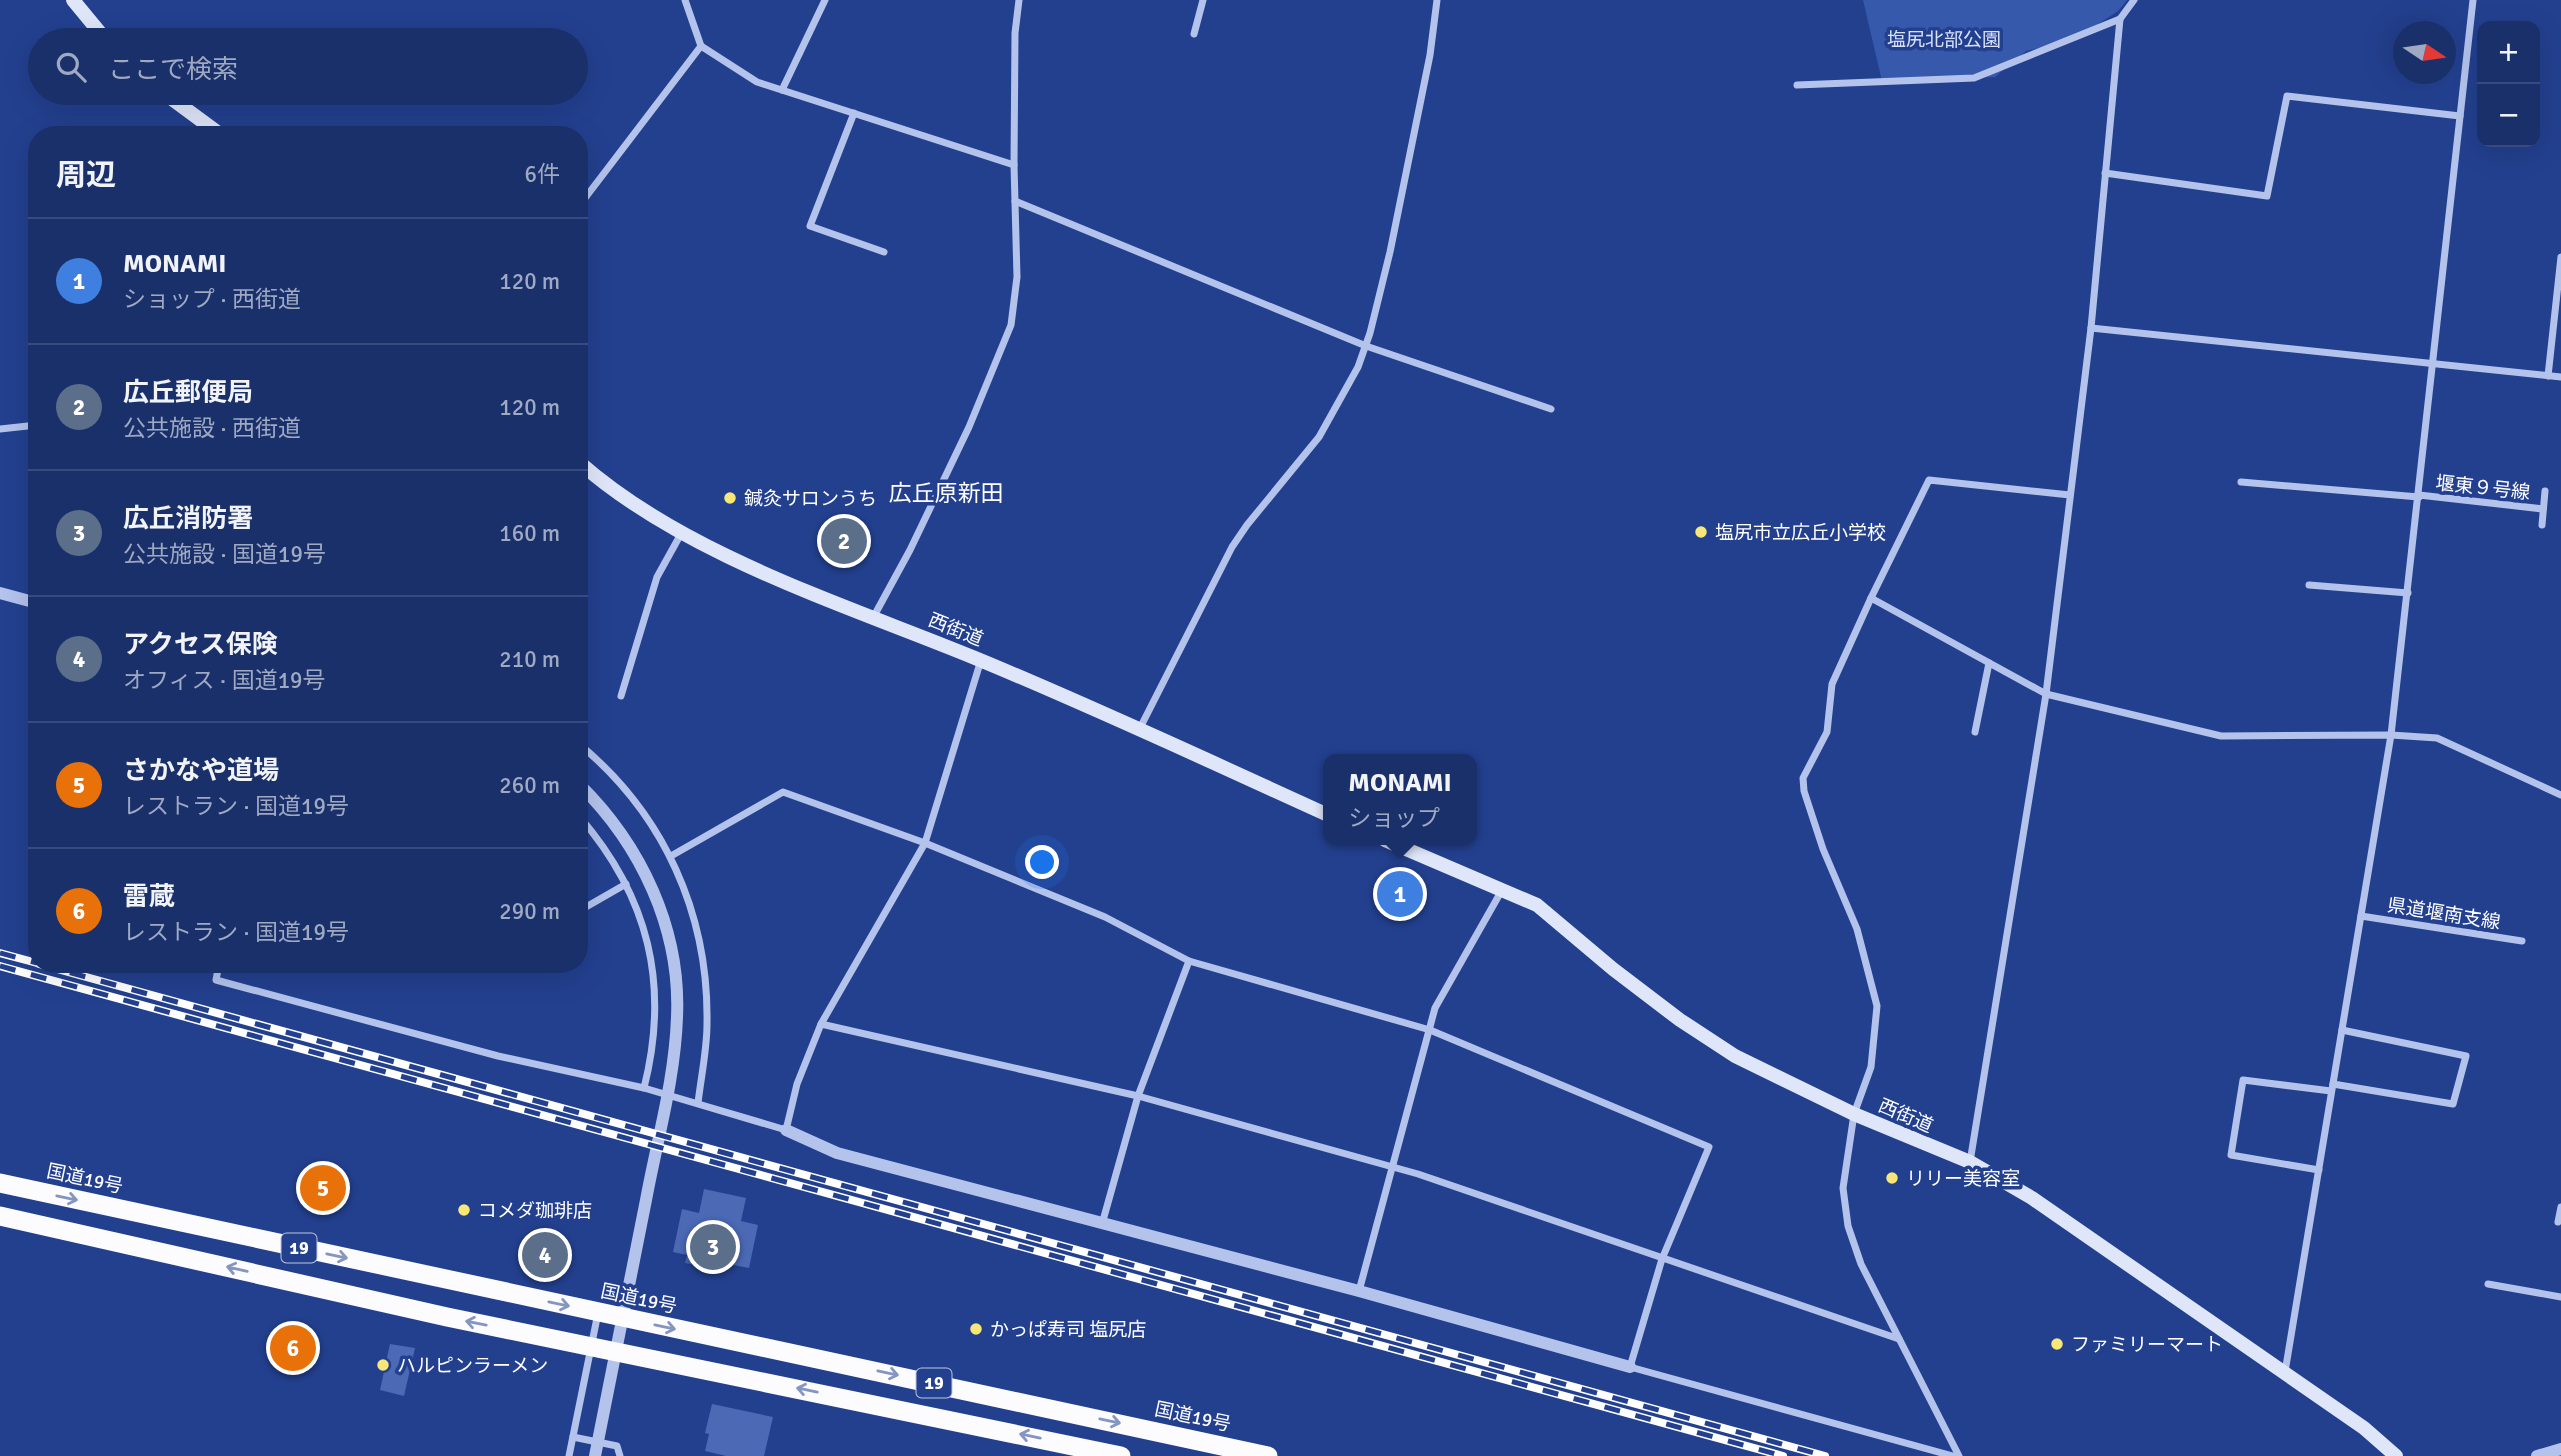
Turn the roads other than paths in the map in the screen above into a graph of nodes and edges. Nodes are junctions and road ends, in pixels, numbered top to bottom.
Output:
1 (73, 0) edge
2 (685, 0) edge
3 (825, 0) edge
4 (1019, 0) edge
5 (1203, 0) edge
6 (1437, 0) edge
7 (2134, 0) edge
8 (2473, 0) edge
9 (2120, 19) junction
10 (96, 28) edge
11 (1194, 34) dead end
12 (701, 46) junction
13 (1797, 85) dead end
14 (782, 90) junction
15 (180, 105) edge
16 (854, 113) junction
17 (2460, 116) junction
18 (209, 126) edge
19 (1014, 165) junction
20 (2105, 173) junction
21 (588, 194) edge
22 (1015, 201) junction
23 (884, 252) dead end
24 (2561, 257) edge
25 (2091, 328) junction
26 (1366, 346) junction
27 (2434, 362) junction
28 (2548, 376) junction
29 (2561, 377) edge
30 (1551, 409) dead end
31 (28, 426) edge
32 (0, 429) edge
33 (588, 470) edge
34 (2241, 482) dead end
35 (2545, 491) dead end
36 (2070, 495) junction
37 (2419, 496) junction
38 (2543, 509) junction
39 (2542, 525) dead end
40 (682, 531) junction
41 (2309, 586) dead end
42 (0, 593) edge
43 (2408, 593) junction
44 (1871, 598) junction
45 (28, 601) edge
46 (874, 616) junction
47 (981, 660) junction
48 (1989, 663) junction
49 (2046, 694) junction
50 (621, 696) dead end
51 (1138, 730) junction
52 (1975, 732) dead end
53 (2391, 735) junction
54 (588, 750) edge
55 (588, 794) edge
56 (2561, 795) edge
57 (1323, 813) edge
58 (588, 827) edge
59 (925, 843) junction
60 (1397, 845) edge
61 (671, 856) junction
62 (626, 884) junction
63 (1502, 890) junction
64 (588, 906) edge
65 (2361, 916) junction
66 (2522, 941) dead end
67 (1189, 961) junction
68 (217, 973) edge
69 (821, 1024) junction
70 (1430, 1030) junction
71 (2342, 1030) junction
72 (644, 1088) junction
73 (2332, 1088) junction
74 (1138, 1096) junction
75 (698, 1103) junction
76 (1854, 1114) junction
77 (786, 1130) junction
78 (1970, 1162) junction
79 (1392, 1168) junction
80 (2319, 1170) junction
81 (0, 1183) edge
82 (2561, 1207) edge
83 (0, 1216) edge
84 (2558, 1222) dead end
85 (1102, 1224) junction
86 (1662, 1259) junction
87 (2488, 1284) dead end
88 (1359, 1290) junction
89 (2561, 1297) edge
90 (598, 1312) junction
91 (1900, 1339) junction
92 (592, 1346) junction
93 (1630, 1367) junction
94 (2285, 1373) junction
95 (573, 1437) junction
96 (2561, 1449) edge
97 (569, 1456) edge
98 (595, 1456) edge
99 (620, 1456) edge
100 (1121, 1456) edge
101 (1268, 1456) edge
102 (1953, 1456) edge
103 (1959, 1456) edge
104 (2396, 1456) edge
105 (2538, 1456) edge

1 - 10 main road
2 - 12 street
3 - 14 street
4 - 19 street
5 - 11 street
6 - 26 street
7 - 9 street
8 - 17 street
9 - 13 street
9 - 20 street
12 - 14 street
12 - 21 street
14 - 16 street
15 - 18 main road
16 - 19 street
16 - 23 street
17 - 20 street
17 - 27 street
19 - 22 street
20 - 25 street
22 - 26 street
22 - 46 street
24 - 28 street
25 - 27 street
25 - 36 street
26 - 30 street
26 - 51 street
27 - 28 street
27 - 37 street
28 - 29 street
31 - 32 street
33 - 40 main road, 西街道
34 - 37 street, 堰東９号線
35 - 38 street
36 - 44 street
36 - 49 street
37 - 38 street, 堰東９号線
37 - 43 street
38 - 39 street
40 - 46 main road, 西街道
40 - 50 street
41 - 43 street
42 - 45 street
43 - 53 street
44 - 48 street
44 - 76 street
46 - 47 main road, 西街道
47 - 51 main road, 西街道
47 - 59 street
48 - 49 street
48 - 52 street
49 - 53 street
49 - 78 street
51 - 57 main road, 西街道
53 - 56 street
53 - 65 street
54 - 61 street
55 - 98 street
58 - 62 street
59 - 61 street
59 - 67 street
59 - 69 street
60 - 63 main road, 西街道
61 - 75 street
62 - 64 street
62 - 72 street
63 - 70 street
63 - 76 main road, 西街道
65 - 66 street, 県道堰南支線
65 - 71 street
67 - 70 street
67 - 74 street
68 - 72 street
69 - 74 street
69 - 77 street
70 - 79 street
70 - 86 street
71 - 73 street
71 - 73 street
72 - 75 street
73 - 80 street
73 - 80 street
74 - 79 street
74 - 85 street
75 - 77 street
76 - 78 main road, 西街道
76 - 91 street
77 - 85 street
78 - 94 main road, 西街道
79 - 86 street
79 - 88 street
80 - 94 street
81 -> 90 highway, 国道19号 / 19
82 - 84 street
92 -> 83 highway, 19
85 - 88 street
86 - 91 street
86 - 93 street
87 - 89 street
88 - 93 street
90 - 92 street
90 -> 101 highway, 国道19号 / 19
91 - 103 street
92 - 95 street
100 -> 92 highway, 19
93 - 102 street
94 - 104 main road, 西街道
95 - 97 street
95 - 99 street
96 - 105 street

